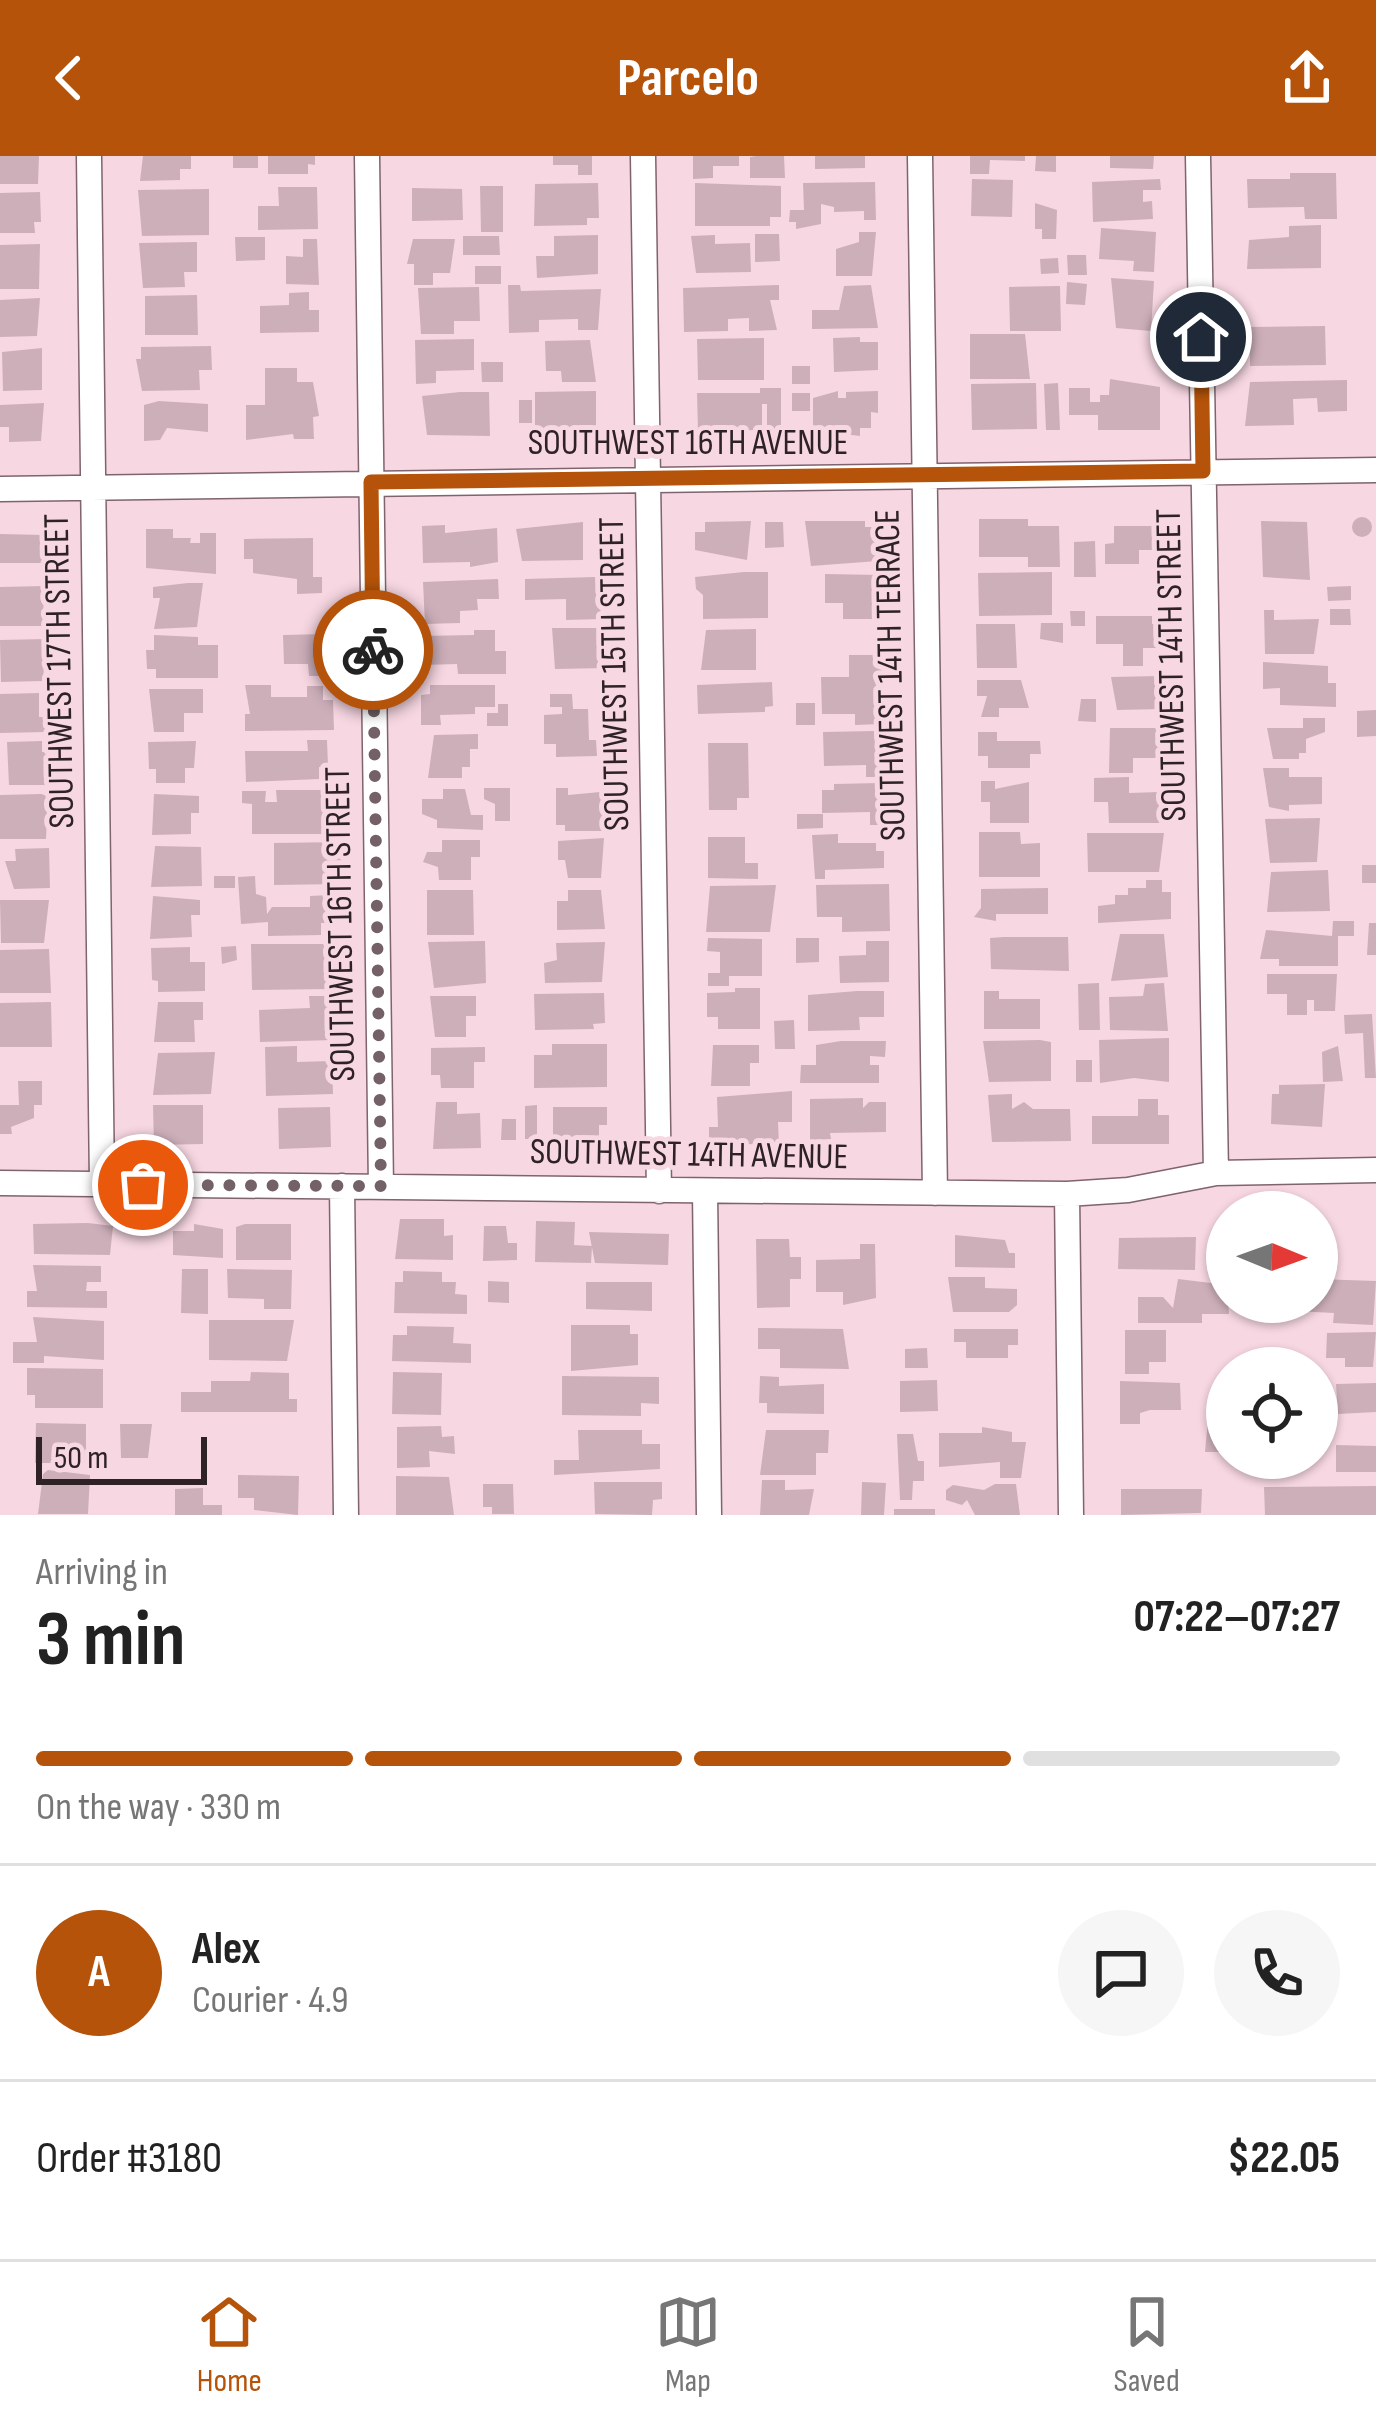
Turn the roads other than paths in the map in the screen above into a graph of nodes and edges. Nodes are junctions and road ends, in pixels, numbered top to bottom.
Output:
1 (89, 156) edge
2 (367, 156) edge
3 (643, 156) edge
4 (920, 156) edge
5 (1198, 156) edge
6 (1376, 470) edge
7 (1203, 471) junction
8 (924, 477) junction
9 (648, 478) junction
10 (371, 482) junction
11 (93, 487) junction
12 (0, 489) edge
13 (1376, 1170) edge
14 (1216, 1173) junction
15 (0, 1183) edge
16 (102, 1184) junction
17 (342, 1186) junction
18 (381, 1186) junction
19 (658, 1191) junction
20 (705, 1192) junction
21 (935, 1193) junction
22 (1067, 1194) junction
23 (346, 1515) edge
24 (709, 1515) edge
25 (1071, 1515) edge

1 - 11 street, SOUTHWEST 17TH STREET
2 - 10 street, SOUTHWEST 16TH STREET
3 - 9 street, SOUTHWEST 15TH STREET
4 - 8 street, SOUTHWEST 14TH TERRACE
5 - 7 street, SOUTHWEST 14TH STREET
6 - 7 street, SOUTHWEST 16TH AVENUE
7 - 8 street, SOUTHWEST 16TH AVENUE
7 - 14 street, SOUTHWEST 14TH STREET
8 - 9 street, SOUTHWEST 16TH AVENUE
8 - 21 street, SOUTHWEST 14TH TERRACE
9 - 10 street, SOUTHWEST 16TH AVENUE
9 - 19 street, SOUTHWEST 15TH STREET
10 - 11 street, SOUTHWEST 16TH AVENUE
10 - 18 street, SOUTHWEST 16TH STREET
11 - 12 street, SOUTHWEST 16TH AVENUE
11 - 16 street, SOUTHWEST 17TH STREET
13 - 14 street, SOUTHWEST 14TH AVENUE
14 - 22 street, SOUTHWEST 14TH AVENUE
15 - 16 street, SOUTHWEST 14TH AVENUE
16 - 17 street, SOUTHWEST 14TH AVENUE
17 - 18 street, SOUTHWEST 14TH AVENUE
17 - 23 street
18 - 19 street, SOUTHWEST 14TH AVENUE
19 - 20 street, SOUTHWEST 14TH AVENUE
20 - 21 street, SOUTHWEST 14TH AVENUE
20 - 24 street
21 - 22 street, SOUTHWEST 14TH AVENUE
22 - 25 street

